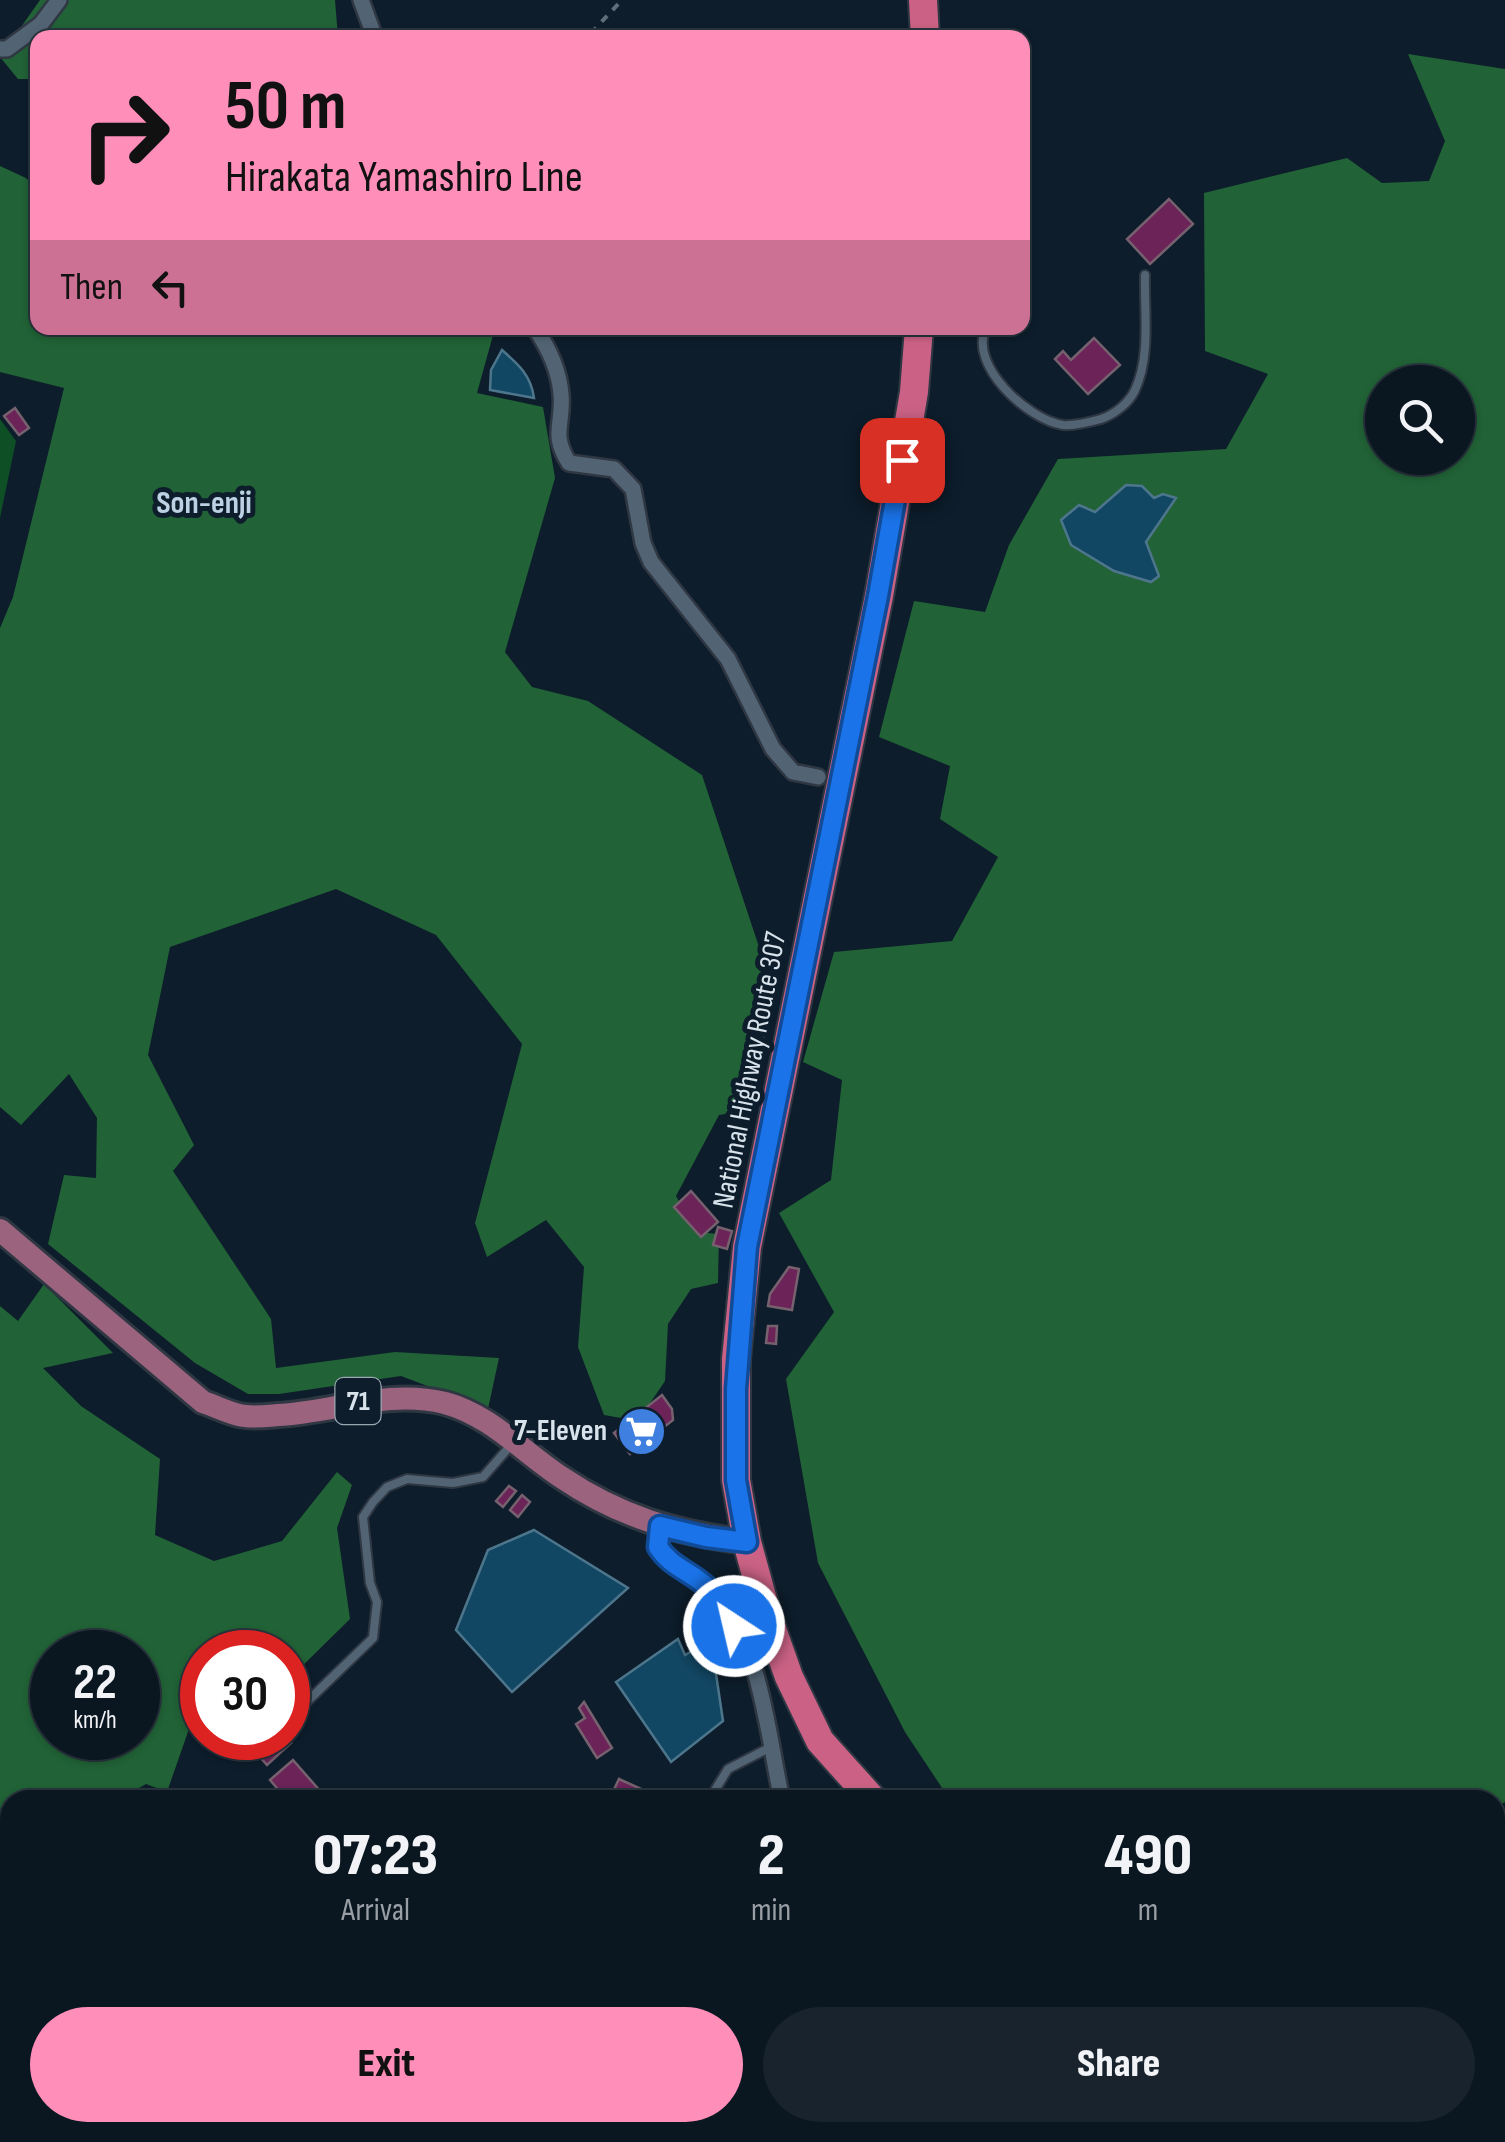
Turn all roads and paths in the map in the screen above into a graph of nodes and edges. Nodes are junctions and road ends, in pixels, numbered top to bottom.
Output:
1 (59, 0) edge
2 (361, 0) edge
3 (622, 0) edge
4 (923, 0) edge
5 (32, 30) edge
6 (372, 30) edge
7 (594, 30) edge
8 (925, 30) edge
9 (30, 32) edge
10 (0, 50) edge
11 (1144, 275) dead end
12 (539, 335) edge
13 (918, 335) edge
14 (982, 335) edge
15 (818, 777) dead end
16 (0, 1230) edge
17 (514, 1442) junction
18 (660, 1526) junction
19 (747, 1542) junction
20 (310, 1699) edge
21 (771, 1747) junction
22 (715, 1790) edge
23 (780, 1790) edge
24 (864, 1790) edge

1 - 5 street
2 - 6 street
3 - 7 path
4 - 8 highway
9 - 10 street
11 - 14 lane
12 - 15 street
13 - 19 highway, National Highway Route 307
16 - 17 main road, 71
17 - 18 main road, 71
17 - 20 lane
18 - 19 main road, 71
18 - 21 street
19 - 24 highway, National Highway Route 307
21 - 22 lane
21 - 23 street

